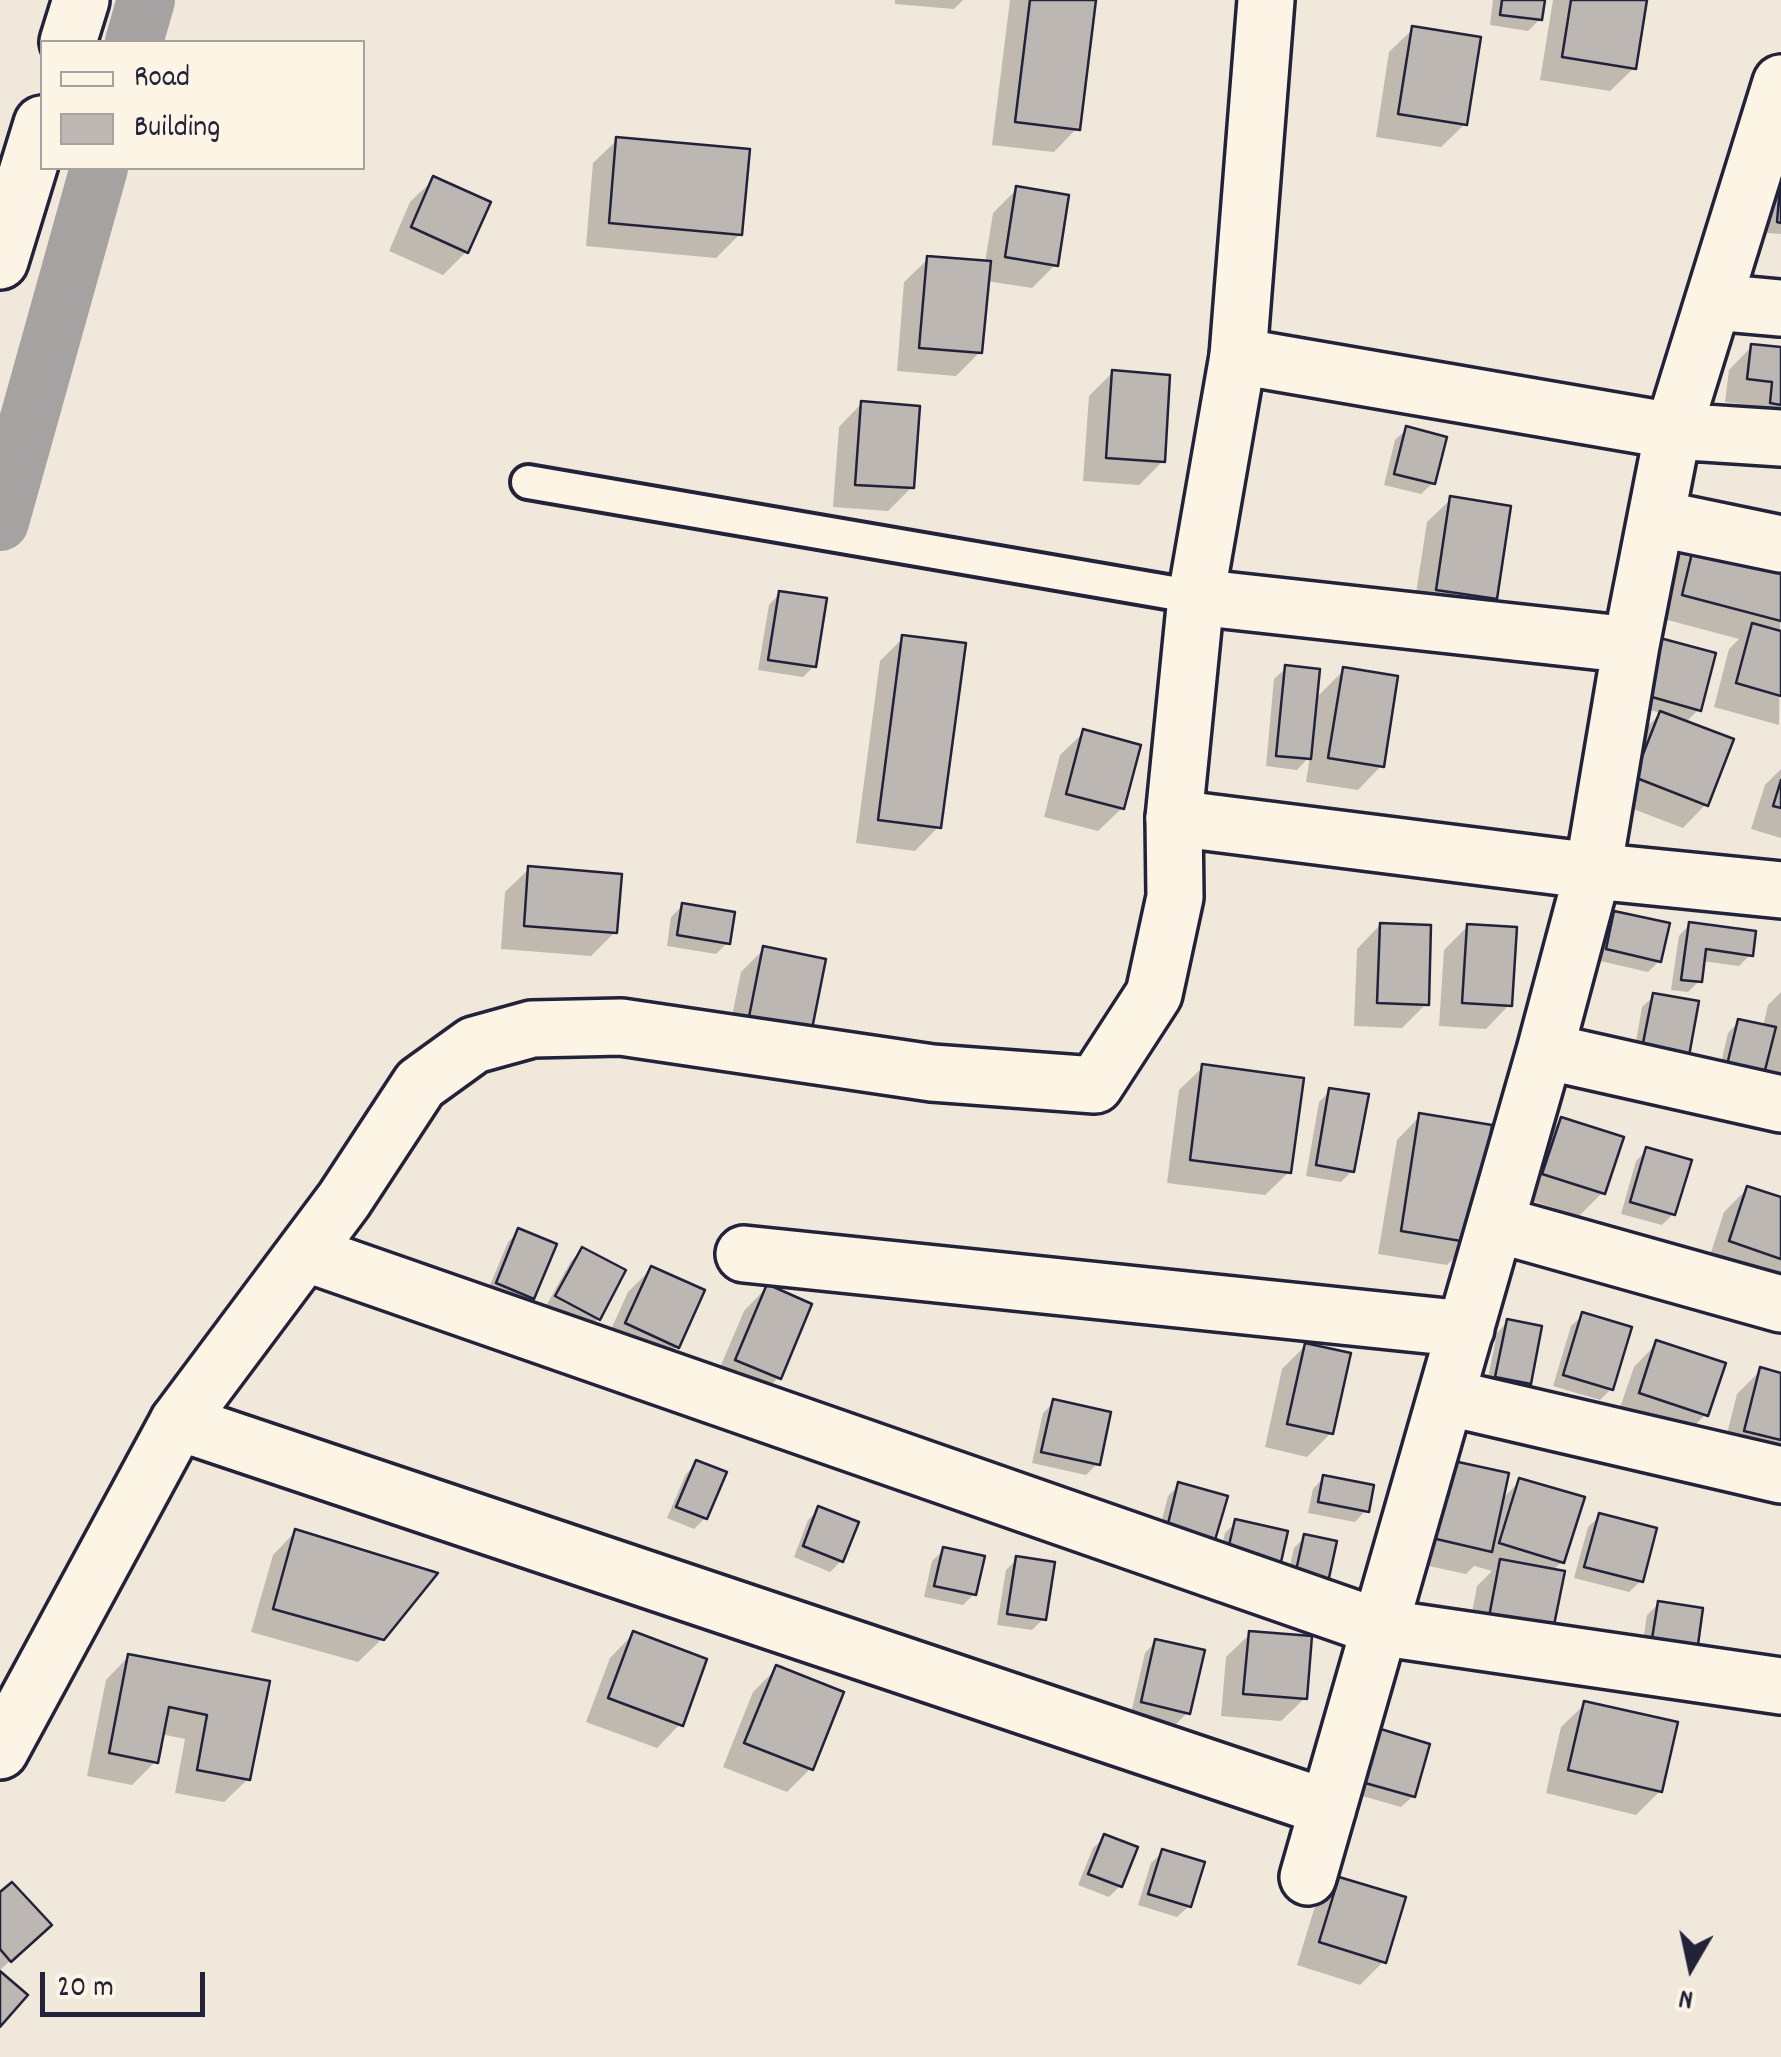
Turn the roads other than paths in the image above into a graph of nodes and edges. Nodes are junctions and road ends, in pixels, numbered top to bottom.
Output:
1 (81, 0) edge
2 (1266, 0) edge
3 (69, 40) edge
4 (1781, 83) edge
5 (40, 130) edge
6 (1771, 148) edge
7 (0, 260) edge
8 (1714, 302) junction
9 (1781, 308) edge
10 (1238, 356) junction
11 (1673, 431) junction
12 (1781, 438) edge
13 (528, 482) dead end
14 (1656, 518) junction
15 (1781, 544) edge
16 (1196, 597) junction
17 (1631, 644) junction
18 (1174, 818) junction
19 (1593, 871) junction
20 (1781, 890) edge
21 (1545, 1051) junction
22 (1781, 1104) edge
23 (1496, 1224) junction
24 (304, 1253) junction
25 (744, 1254) dead end
26 (1781, 1304) edge
27 (1466, 1329) junction
28 (1446, 1398) junction
29 (178, 1422) junction
30 (1781, 1475) edge
31 (1378, 1628) junction
32 (1781, 1686) edge
33 (0, 1752) edge
34 (1328, 1808) junction
35 (1308, 1877) dead end

1 - 3 street
2 - 10 street
4 - 6 street
5 - 7 street
6 - 8 street
8 - 9 street
8 - 11 street
10 - 11 street
10 - 16 street
11 - 12 street
11 - 14 street
13 - 16 lane
14 - 15 street
14 - 17 street
16 - 17 street
16 - 18 street
17 - 19 street
18 - 19 street
18 - 24 street
19 - 20 street
19 - 21 street
21 - 22 street
21 - 23 street
23 - 26 street
23 - 27 street
24 - 29 street
24 - 31 street
25 - 27 street
27 - 28 street
28 - 30 street
28 - 31 street
29 - 33 street
29 - 34 street
31 - 32 street
31 - 34 street
34 - 35 street

